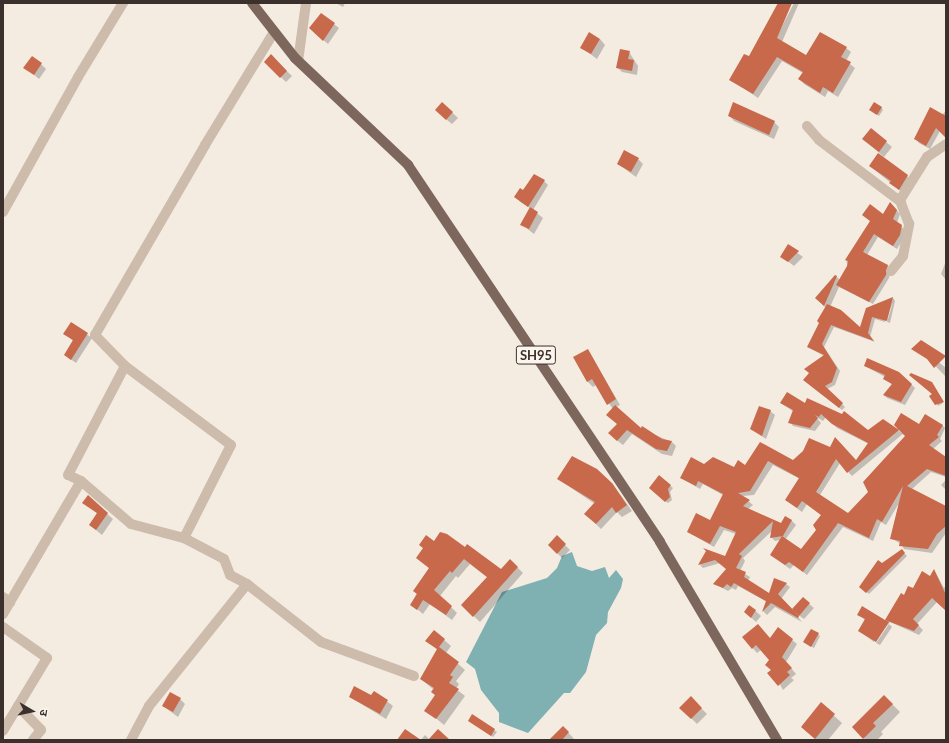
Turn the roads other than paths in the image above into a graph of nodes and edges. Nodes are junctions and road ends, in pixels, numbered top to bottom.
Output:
1 (123, 3) edge
2 (252, 3) edge
3 (306, 3) edge
4 (274, 32) junction
5 (298, 60) junction
6 (807, 126) dead end
7 (946, 144) edge
8 (901, 202) junction
9 (3, 212) edge
10 (891, 271) dead end
11 (125, 366) junction
12 (81, 481) junction
13 (184, 538) junction
14 (247, 584) junction
15 (7, 600) edge
16 (3, 614) edge
17 (3, 628) edge
18 (414, 676) dead end
19 (18, 706) junction
20 (3, 731) edge
21 (33, 740) edge
22 (131, 740) edge
23 (777, 740) edge

1 - 9 street
2 - 4 main road, SH95
3 - 5 street
4 - 5 main road, SH95
4 - 11 street
5 - 23 main road, SH95
6 - 8 street
7 - 8 street
8 - 10 street
11 - 12 street
11 - 13 street
12 - 13 street
12 - 15 street
13 - 14 street
14 - 18 street
14 - 22 street
15 - 16 street
17 - 19 street
19 - 20 street
19 - 21 street

